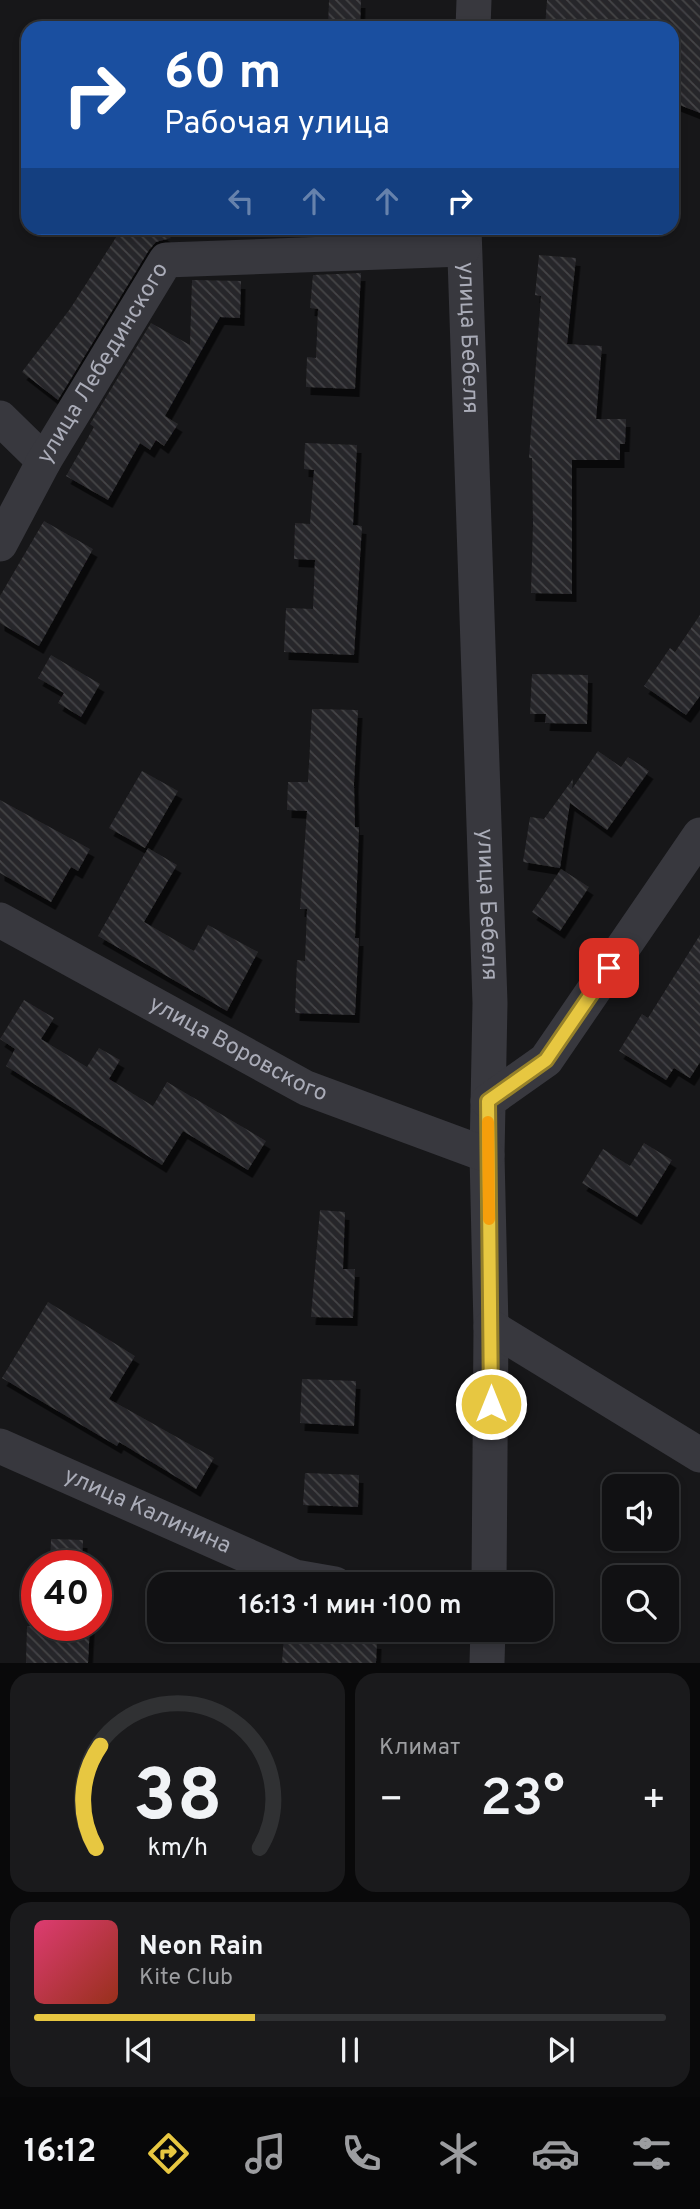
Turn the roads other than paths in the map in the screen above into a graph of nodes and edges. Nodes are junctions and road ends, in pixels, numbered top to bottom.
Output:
1 (474, 0) edge
2 (473, 21) edge
3 (463, 238) edge
4 (0, 418) edge
5 (44, 461) junction
6 (0, 544) edge
7 (700, 835) edge
8 (0, 920) edge
9 (488, 1101) junction
10 (487, 1155) junction
11 (491, 1327) junction
12 (0, 1446) edge
13 (700, 1455) edge
14 (284, 1572) edge
15 (489, 1572) edge
16 (488, 1642) edge
17 (487, 1663) edge

1 - 2 street
3 - 5 street, улица Лебединского
3 - 9 street, улица Бебеля
4 - 5 street
5 - 6 street, улица Лебединского
7 - 9 street
8 - 10 street, улица Воровского
9 - 10 street, улица Бебеля
10 - 11 street, улица Бебеля
11 - 13 street
11 - 15 street, улица Бебеля
12 - 14 street, улица Калинина
16 - 17 street

